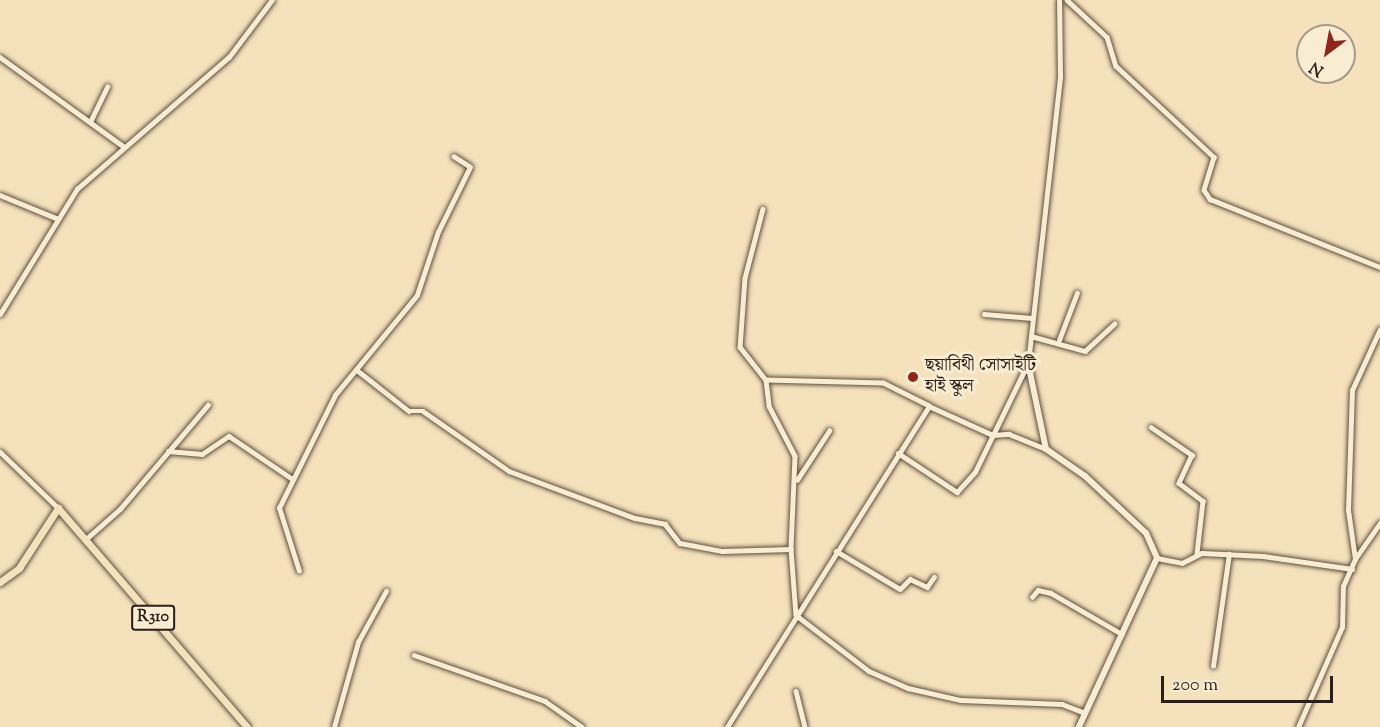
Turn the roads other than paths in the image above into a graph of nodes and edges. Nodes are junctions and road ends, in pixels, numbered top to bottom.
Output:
1 (272, 0) edge
2 (1059, 0) edge
3 (1067, 0) edge
4 (0, 57) edge
5 (107, 87) dead end
6 (91, 120) junction
7 (123, 147) junction
8 (454, 157) dead end
9 (0, 195) edge
10 (763, 209) dead end
11 (56, 218) junction
12 (1380, 267) edge
13 (1077, 293) dead end
14 (0, 314) edge
15 (984, 314) dead end
16 (1032, 318) junction
17 (1114, 324) dead end
18 (1380, 330) edge
19 (1031, 336) junction
20 (1059, 340) junction
21 (1028, 363) junction
22 (357, 370) junction
23 (766, 380) junction
24 (208, 405) dead end
25 (929, 406) junction
26 (1151, 427) dead end
27 (829, 431) dead end
28 (993, 435) junction
29 (1046, 449) junction
30 (168, 451) junction
31 (0, 452) edge
32 (898, 453) junction
33 (291, 478) junction
34 (797, 480) junction
35 (58, 508) junction
36 (1380, 523) edge
37 (85, 540) junction
38 (791, 549) junction
39 (836, 550) junction
40 (1197, 554) junction
41 (1229, 554) junction
42 (1157, 558) junction
43 (1355, 559) junction
44 (1352, 569) junction
45 (299, 571) dead end
46 (934, 577) dead end
47 (0, 582) edge
48 (386, 591) dead end
49 (1032, 597) dead end
50 (796, 615) junction
51 (1122, 634) junction
52 (414, 655) dead end
53 (1213, 666) dead end
54 (796, 691) dead end
55 (1083, 712) junction
56 (247, 727) edge
57 (334, 727) edge
58 (582, 727) edge
59 (727, 727) edge
60 (805, 727) edge
61 (1079, 727) edge
62 (1298, 727) edge

1 - 7 street
2 - 16 street
3 - 12 street
4 - 6 street
5 - 6 street
6 - 7 street
7 - 11 street
8 - 22 street
9 - 11 street
10 - 23 street
11 - 14 street
13 - 20 street
15 - 16 street
16 - 19 street
17 - 20 street
18 - 43 street
19 - 20 street
19 - 21 street
21 - 28 street
21 - 29 main road
22 - 33 street
22 - 38 street
23 - 25 street
23 - 34 street
24 - 30 street
25 - 28 street
25 - 32 street
26 - 40 street
27 - 34 street
28 - 29 street
28 - 32 street
29 - 42 main road
30 - 33 street
30 - 37 street
31 - 35 street
32 - 39 street
33 - 45 street
34 - 38 street
35 - 37 main road, R310
35 - 47 main road
36 - 43 street
37 - 56 main road, R310
38 - 50 street
39 - 46 street
39 - 50 street
40 - 41 street
40 - 42 street
41 - 44 street
41 - 53 street
42 - 51 main road
43 - 44 street
44 - 62 street
48 - 57 street
49 - 51 street
50 - 55 street
50 - 59 street
51 - 55 main road
52 - 58 street
54 - 60 street
55 - 61 main road

